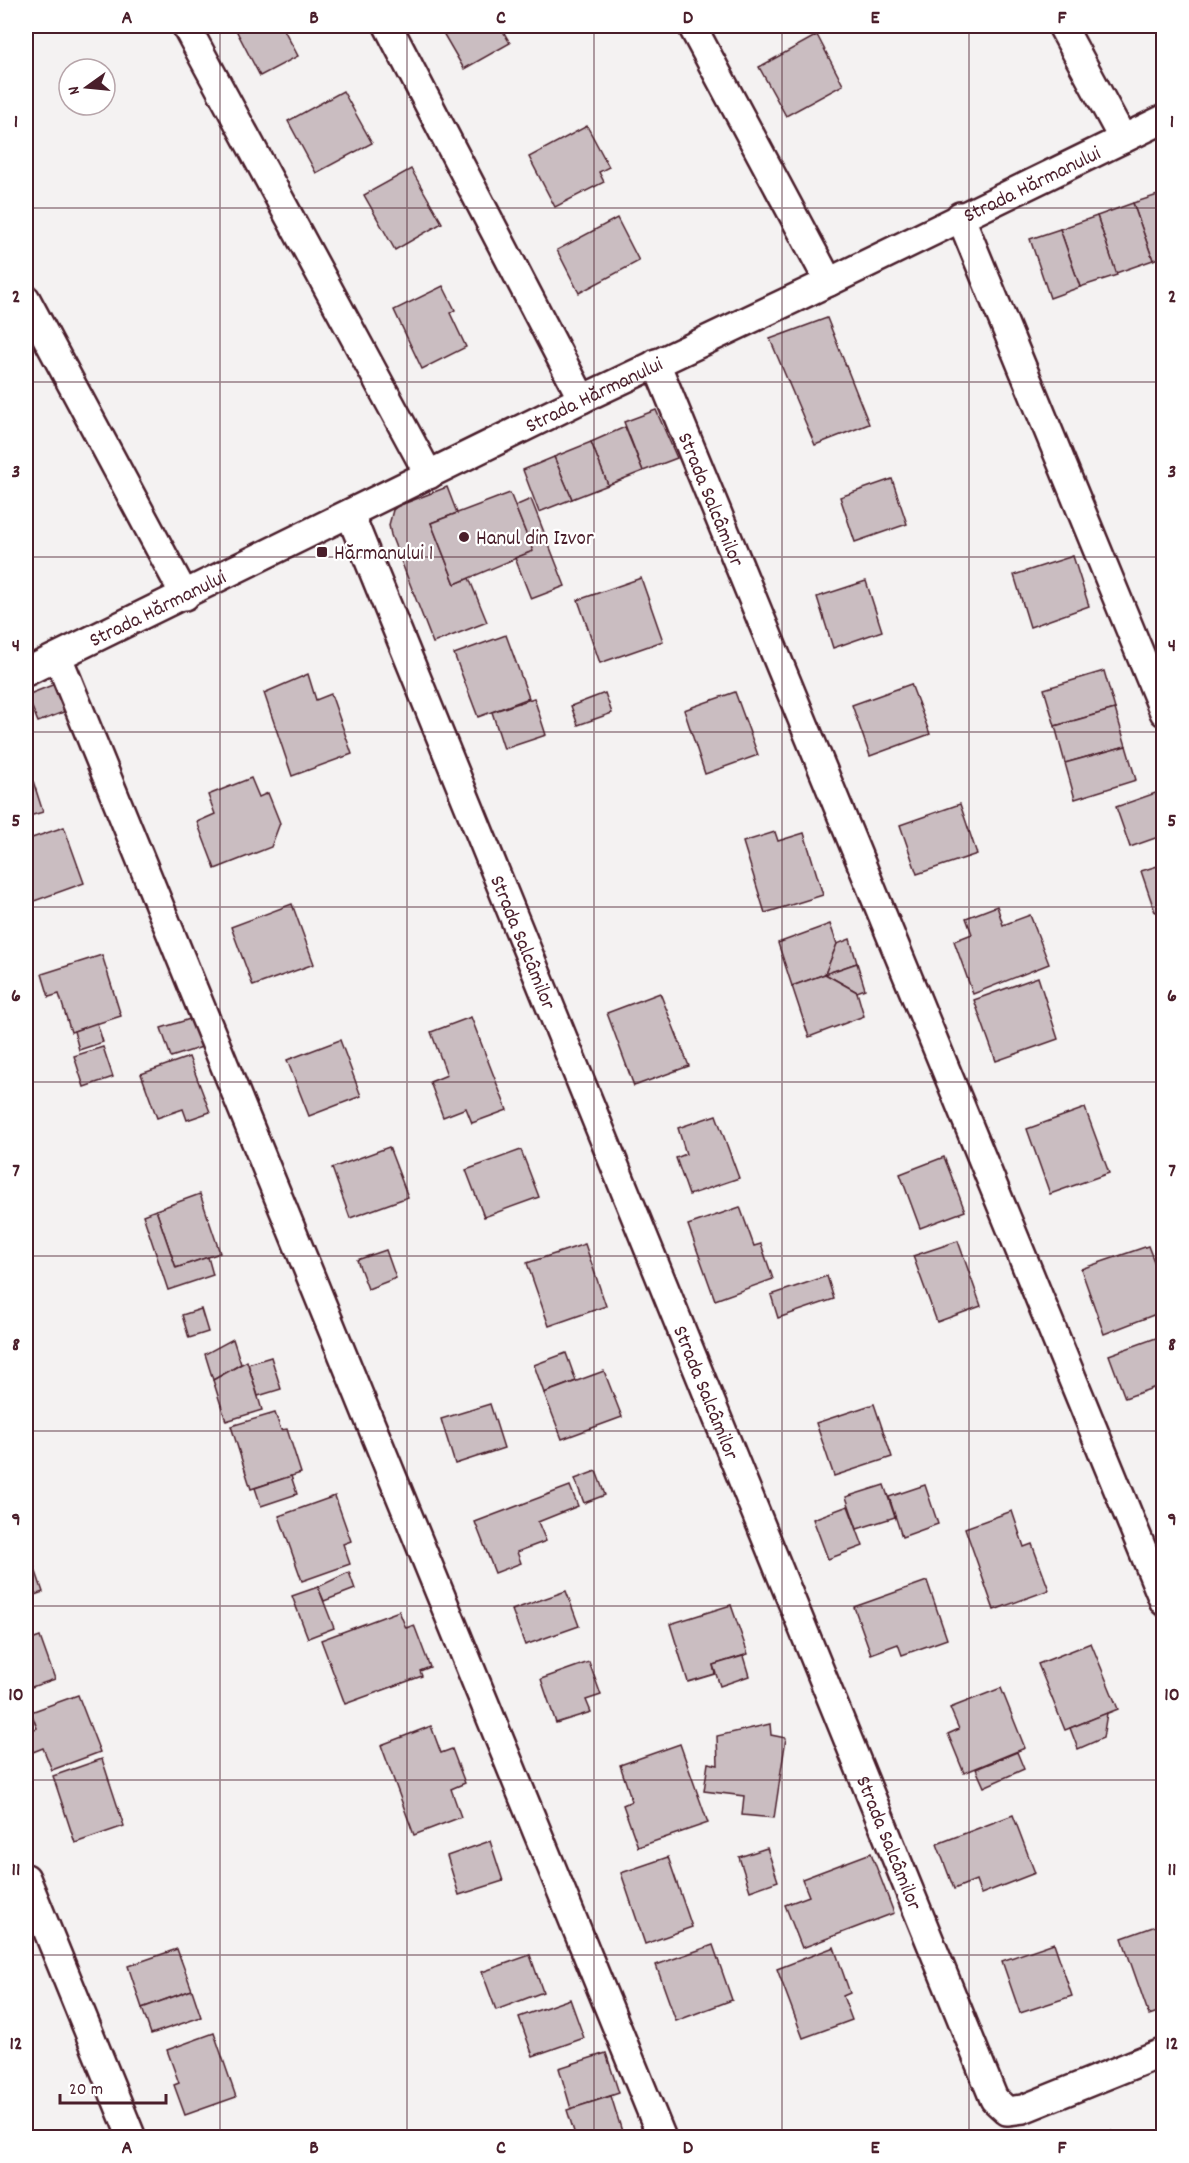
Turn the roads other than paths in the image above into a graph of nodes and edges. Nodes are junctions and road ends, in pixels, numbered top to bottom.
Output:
1 (186, 26) edge
2 (388, 26) edge
3 (692, 26) edge
4 (1062, 26) edge
5 (1164, 119) edge
6 (1123, 139) junction
7 (960, 216) junction
8 (829, 282) junction
9 (26, 299) edge
10 (656, 363) junction
11 (582, 399) junction
12 (429, 475) junction
13 (350, 514) junction
14 (185, 596) junction
15 (58, 657) junction
16 (26, 672) edge
17 (1164, 712) edge
18 (1164, 1602) edge
19 (26, 1878) edge
20 (1164, 2052) edge
21 (132, 2138) edge
22 (662, 2138) edge

1 - 12 street
2 - 11 street
3 - 8 street
4 - 6 street
5 - 6 street, Strada Hărmanului
6 - 7 street, Strada Hărmanului
7 - 8 street, Strada Hărmanului
7 - 17 street
8 - 10 street, Strada Hărmanului
9 - 14 street
10 - 11 street, Strada Hărmanului
10 - 18 street, Strada Salcâmilor
11 - 12 street, Strada Hărmanului
12 - 13 street, Strada Hărmanului
13 - 14 street, Strada Hărmanului
13 - 20 street, Strada Salcâmilor
14 - 15 street, Strada Hărmanului
15 - 16 street, Strada Hărmanului
15 - 22 street
19 - 21 street

